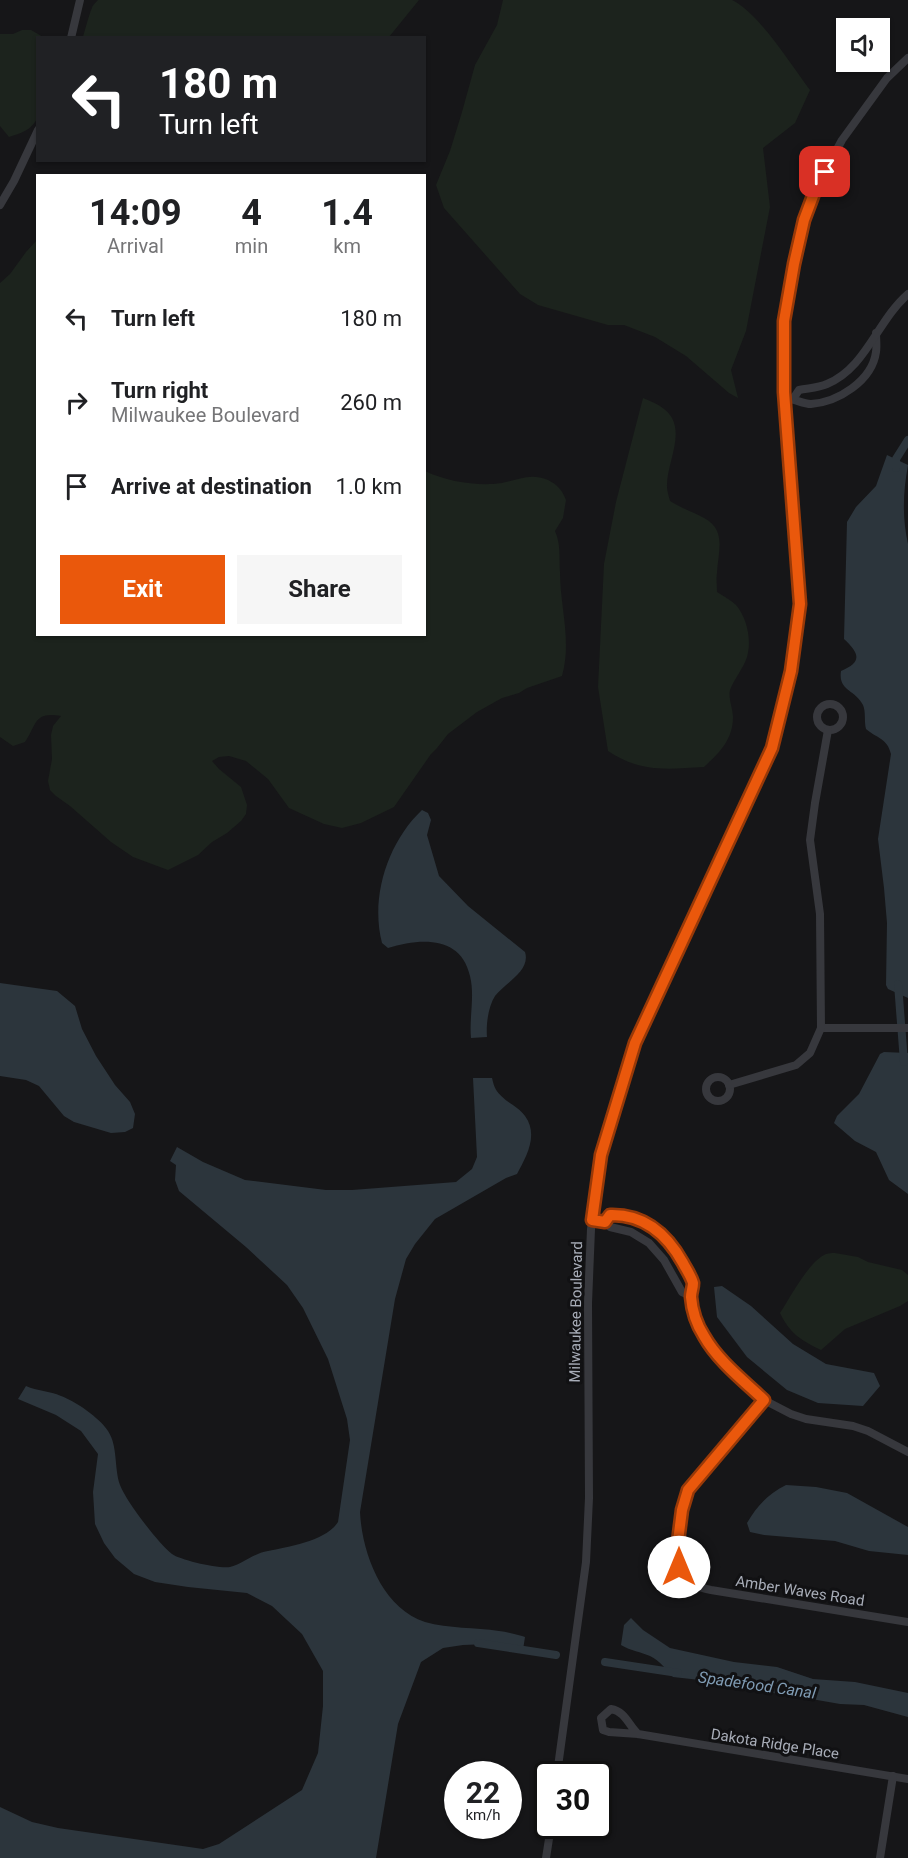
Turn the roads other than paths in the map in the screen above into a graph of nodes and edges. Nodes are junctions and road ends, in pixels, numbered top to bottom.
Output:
1 (80, 0) edge
2 (71, 36) edge
3 (908, 58) edge
4 (36, 134) edge
5 (0, 205) edge
6 (908, 294) edge
7 (876, 333) junction
8 (838, 379) junction
9 (846, 392) junction
10 (789, 399) junction
11 (828, 730) dead end
12 (821, 1028) junction
13 (908, 1028) edge
14 (729, 1085) dead end
15 (592, 1220) junction
16 (605, 1222) junction
17 (677, 1252) junction
18 (664, 1260) junction
19 (691, 1296) junction
20 (764, 1400) junction
21 (908, 1452) edge
22 (908, 1622) edge
23 (638, 1734) dead end
24 (559, 1761) edge
25 (893, 1776) junction
26 (908, 1779) edge
27 (549, 1839) edge
28 (546, 1858) edge
29 (880, 1858) edge

1 - 2 street
3 - 10 street, Milwaukee Boulevard
4 - 5 street
6 - 7 street
7 - 8 street
7 - 9 street
8 - 9 street
8 - 10 street
9 - 10 street
10 - 15 street, Milwaukee Boulevard
11 - 12 street
12 - 13 street
12 - 14 street
15 - 16 street
15 - 24 street, Milwaukee Boulevard
16 - 17 street
16 - 18 street
17 - 18 street
17 - 19 street
18 - 19 street
19 - 20 street
20 - 21 street
20 - 22 street, Amber Waves Road
23 - 25 street, Dakota Ridge Place
25 - 26 street, Dakota Ridge Place
25 - 29 street
27 - 28 street

